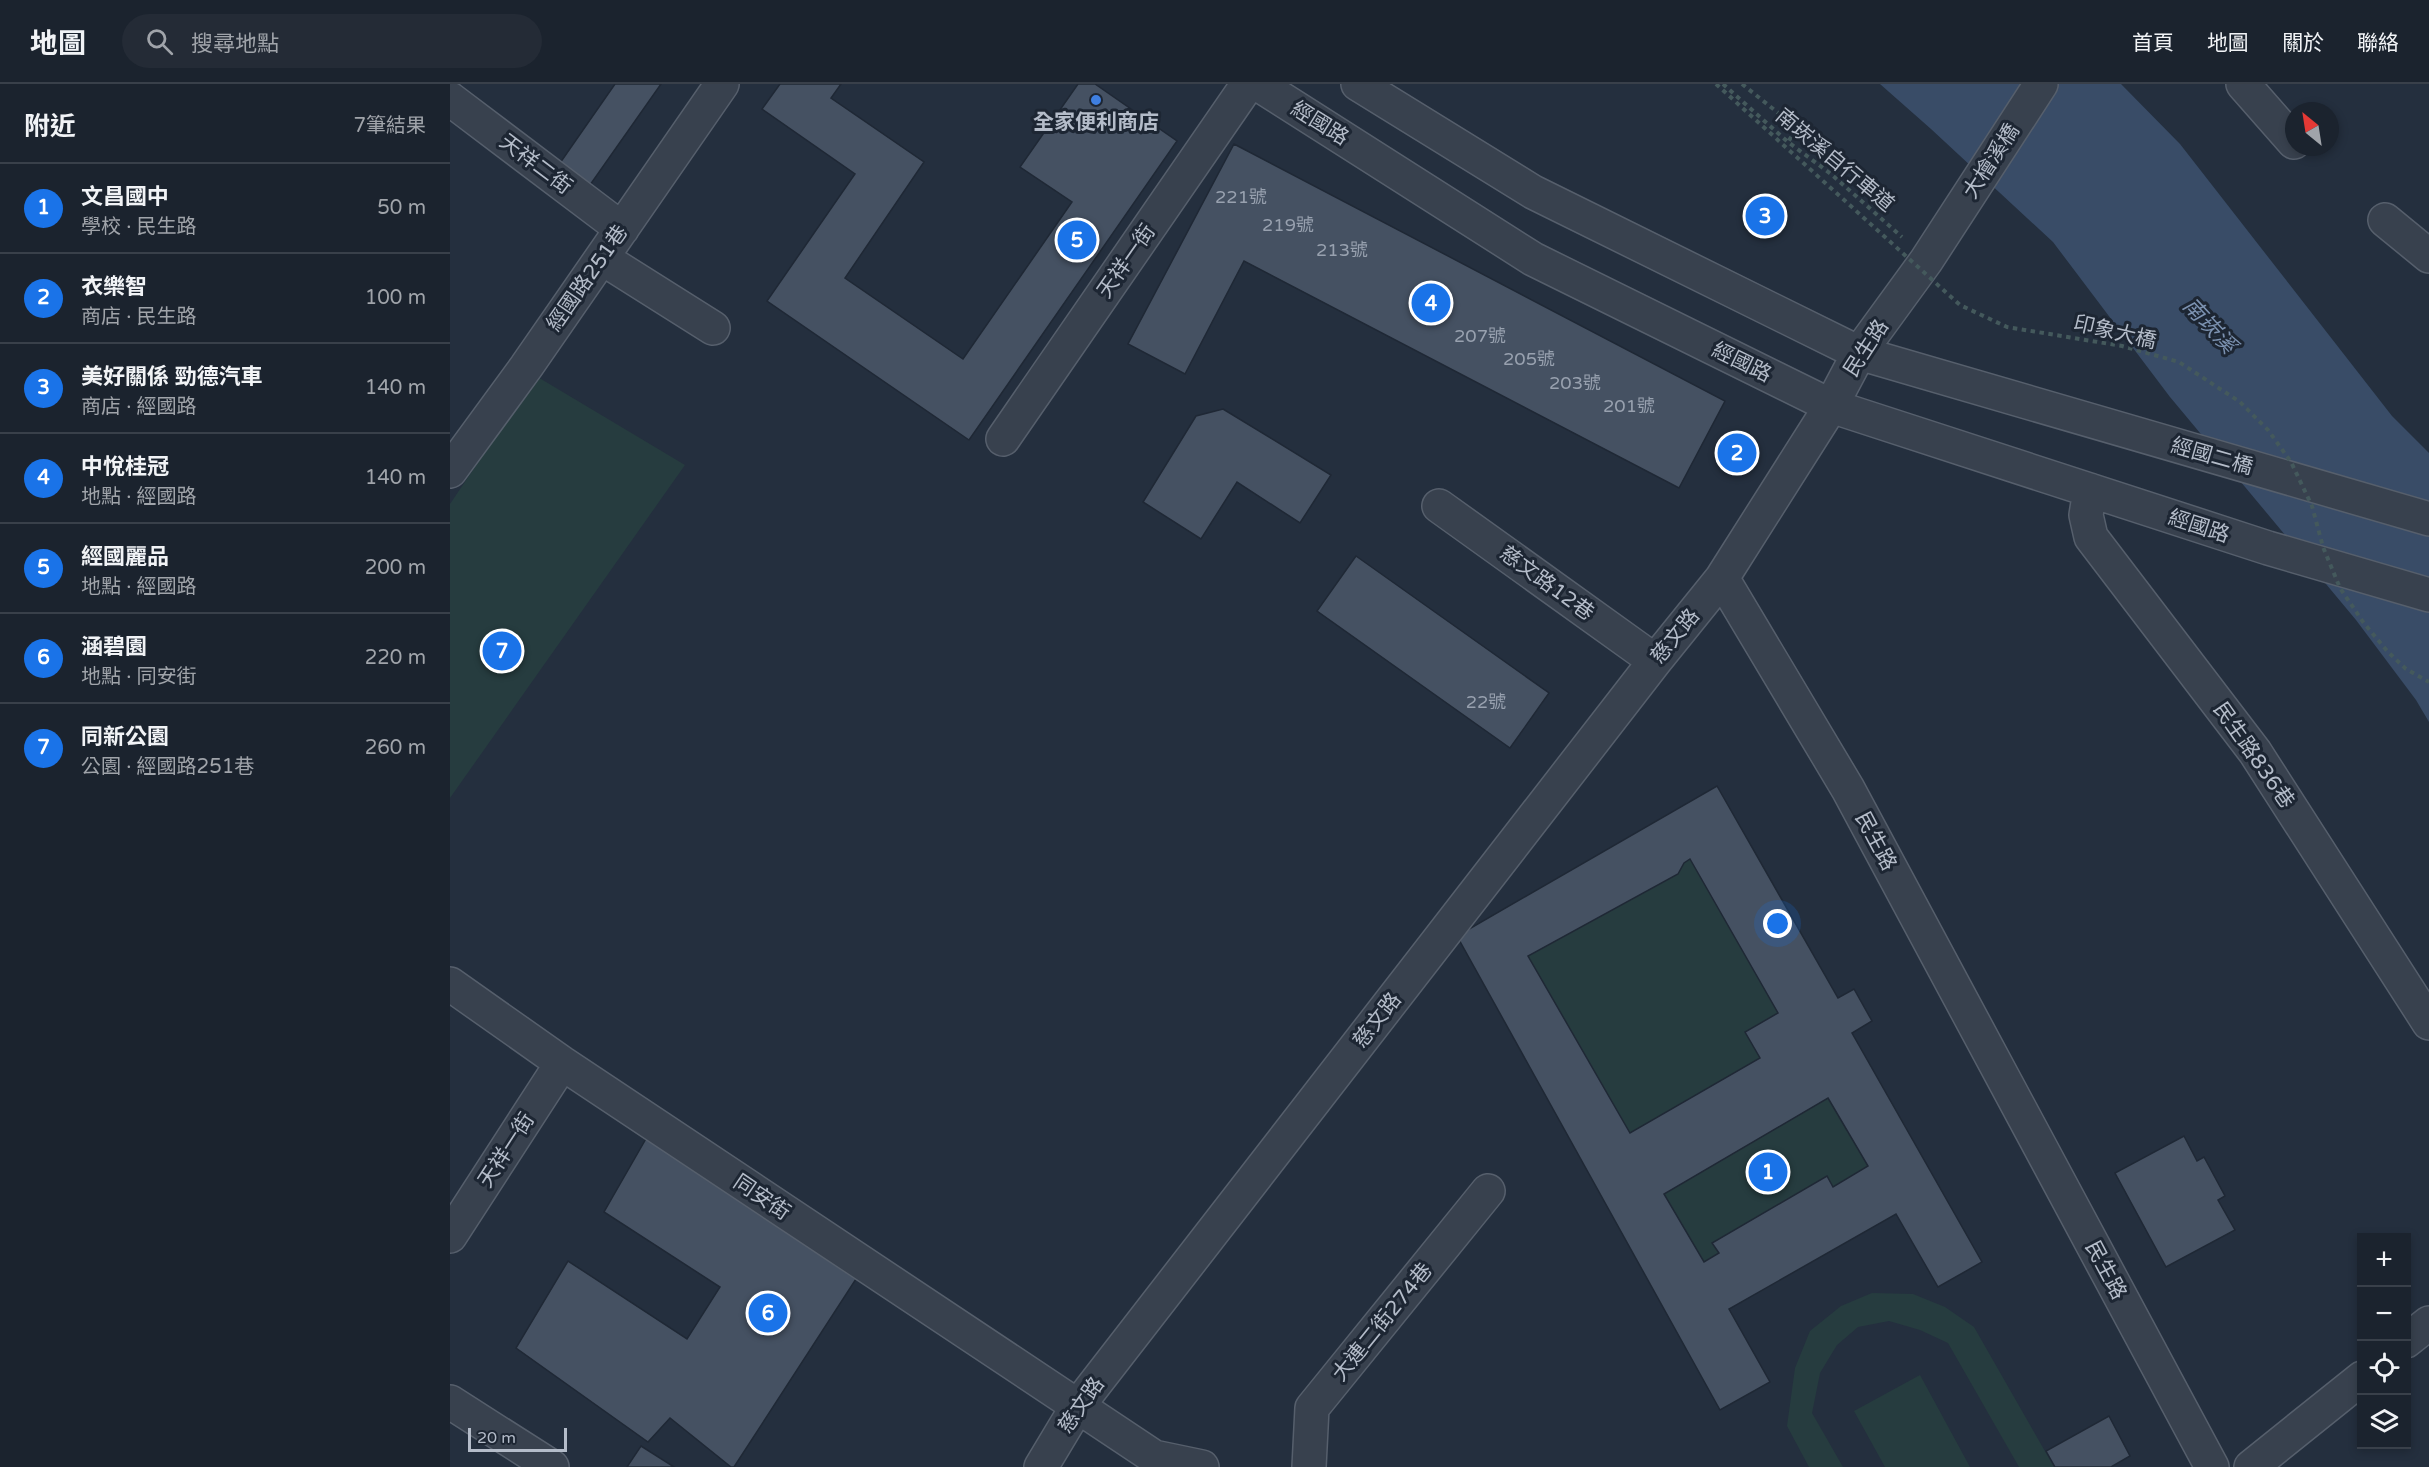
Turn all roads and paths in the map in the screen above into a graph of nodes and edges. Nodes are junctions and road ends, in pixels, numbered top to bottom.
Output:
1 (722, 84) edge
2 (1248, 84) edge
3 (1258, 84) edge
4 (1358, 84) edge
5 (1716, 84) edge
6 (1723, 84) edge
7 (1742, 84) edge
8 (2041, 84) edge
9 (2243, 84) edge
10 (450, 99) edge
11 (2285, 132) edge
12 (1788, 142) junction
13 (2385, 220) dead end
14 (622, 229) junction
15 (1933, 249) junction
16 (2429, 256) edge
17 (602, 258) junction
18 (713, 328) dead end
19 (1859, 353) junction
20 (1831, 406) junction
21 (1003, 439) dead end
22 (450, 471) edge
23 (2090, 490) junction
24 (1440, 506) dead end
25 (2429, 519) edge
26 (1722, 578) junction
27 (2429, 595) edge
28 (1655, 661) junction
29 (2429, 682) edge
30 (450, 984) edge
31 (2429, 1023) edge
32 (562, 1063) junction
33 (1488, 1191) dead end
34 (450, 1236) edge
35 (2429, 1323) edge
36 (2411, 1337) edge
37 (2357, 1381) edge
38 (450, 1402) edge
39 (1077, 1407) junction
40 (552, 1467) edge
41 (1041, 1467) edge
42 (1202, 1467) edge
43 (1309, 1467) edge
44 (2212, 1467) edge
45 (2251, 1467) edge

1 - 14 street, 經國路251巷
2 - 21 street, 天祥一街
3 - 20 street, 經國路
4 - 19 street
5 - 29 path, 印象大橋, bridge
6 - 12 path, 南崁溪自行車道
7 - 12 path
8 - 15 street, 大檜溪橋
9 - 11 street
10 - 14 street, 天祥二街
12 - 15 path, 南崁溪自行車道
13 - 16 street
14 - 17 street, 經國路251巷
15 - 19 street, 民生路
17 - 18 street
17 - 22 street, 經國路251巷
19 - 20 street, 民生路
19 - 25 street, 經國二橋
20 - 23 street, 經國路
20 - 26 street, 民生路
23 - 27 street, 經國路
23 - 31 street, 民生路836巷
24 - 28 street, 慈文路12巷
26 - 28 street, 慈文路
26 - 44 street, 民生路
28 - 39 street, 慈文路
30 - 32 street, 同安街
32 - 34 street, 天祥一街
32 - 39 street, 同安街
33 - 43 street, 大連二街274巷
35 - 36 street
37 - 45 street
38 - 40 street
39 - 41 street, 慈文路
39 - 42 street, 同安街

